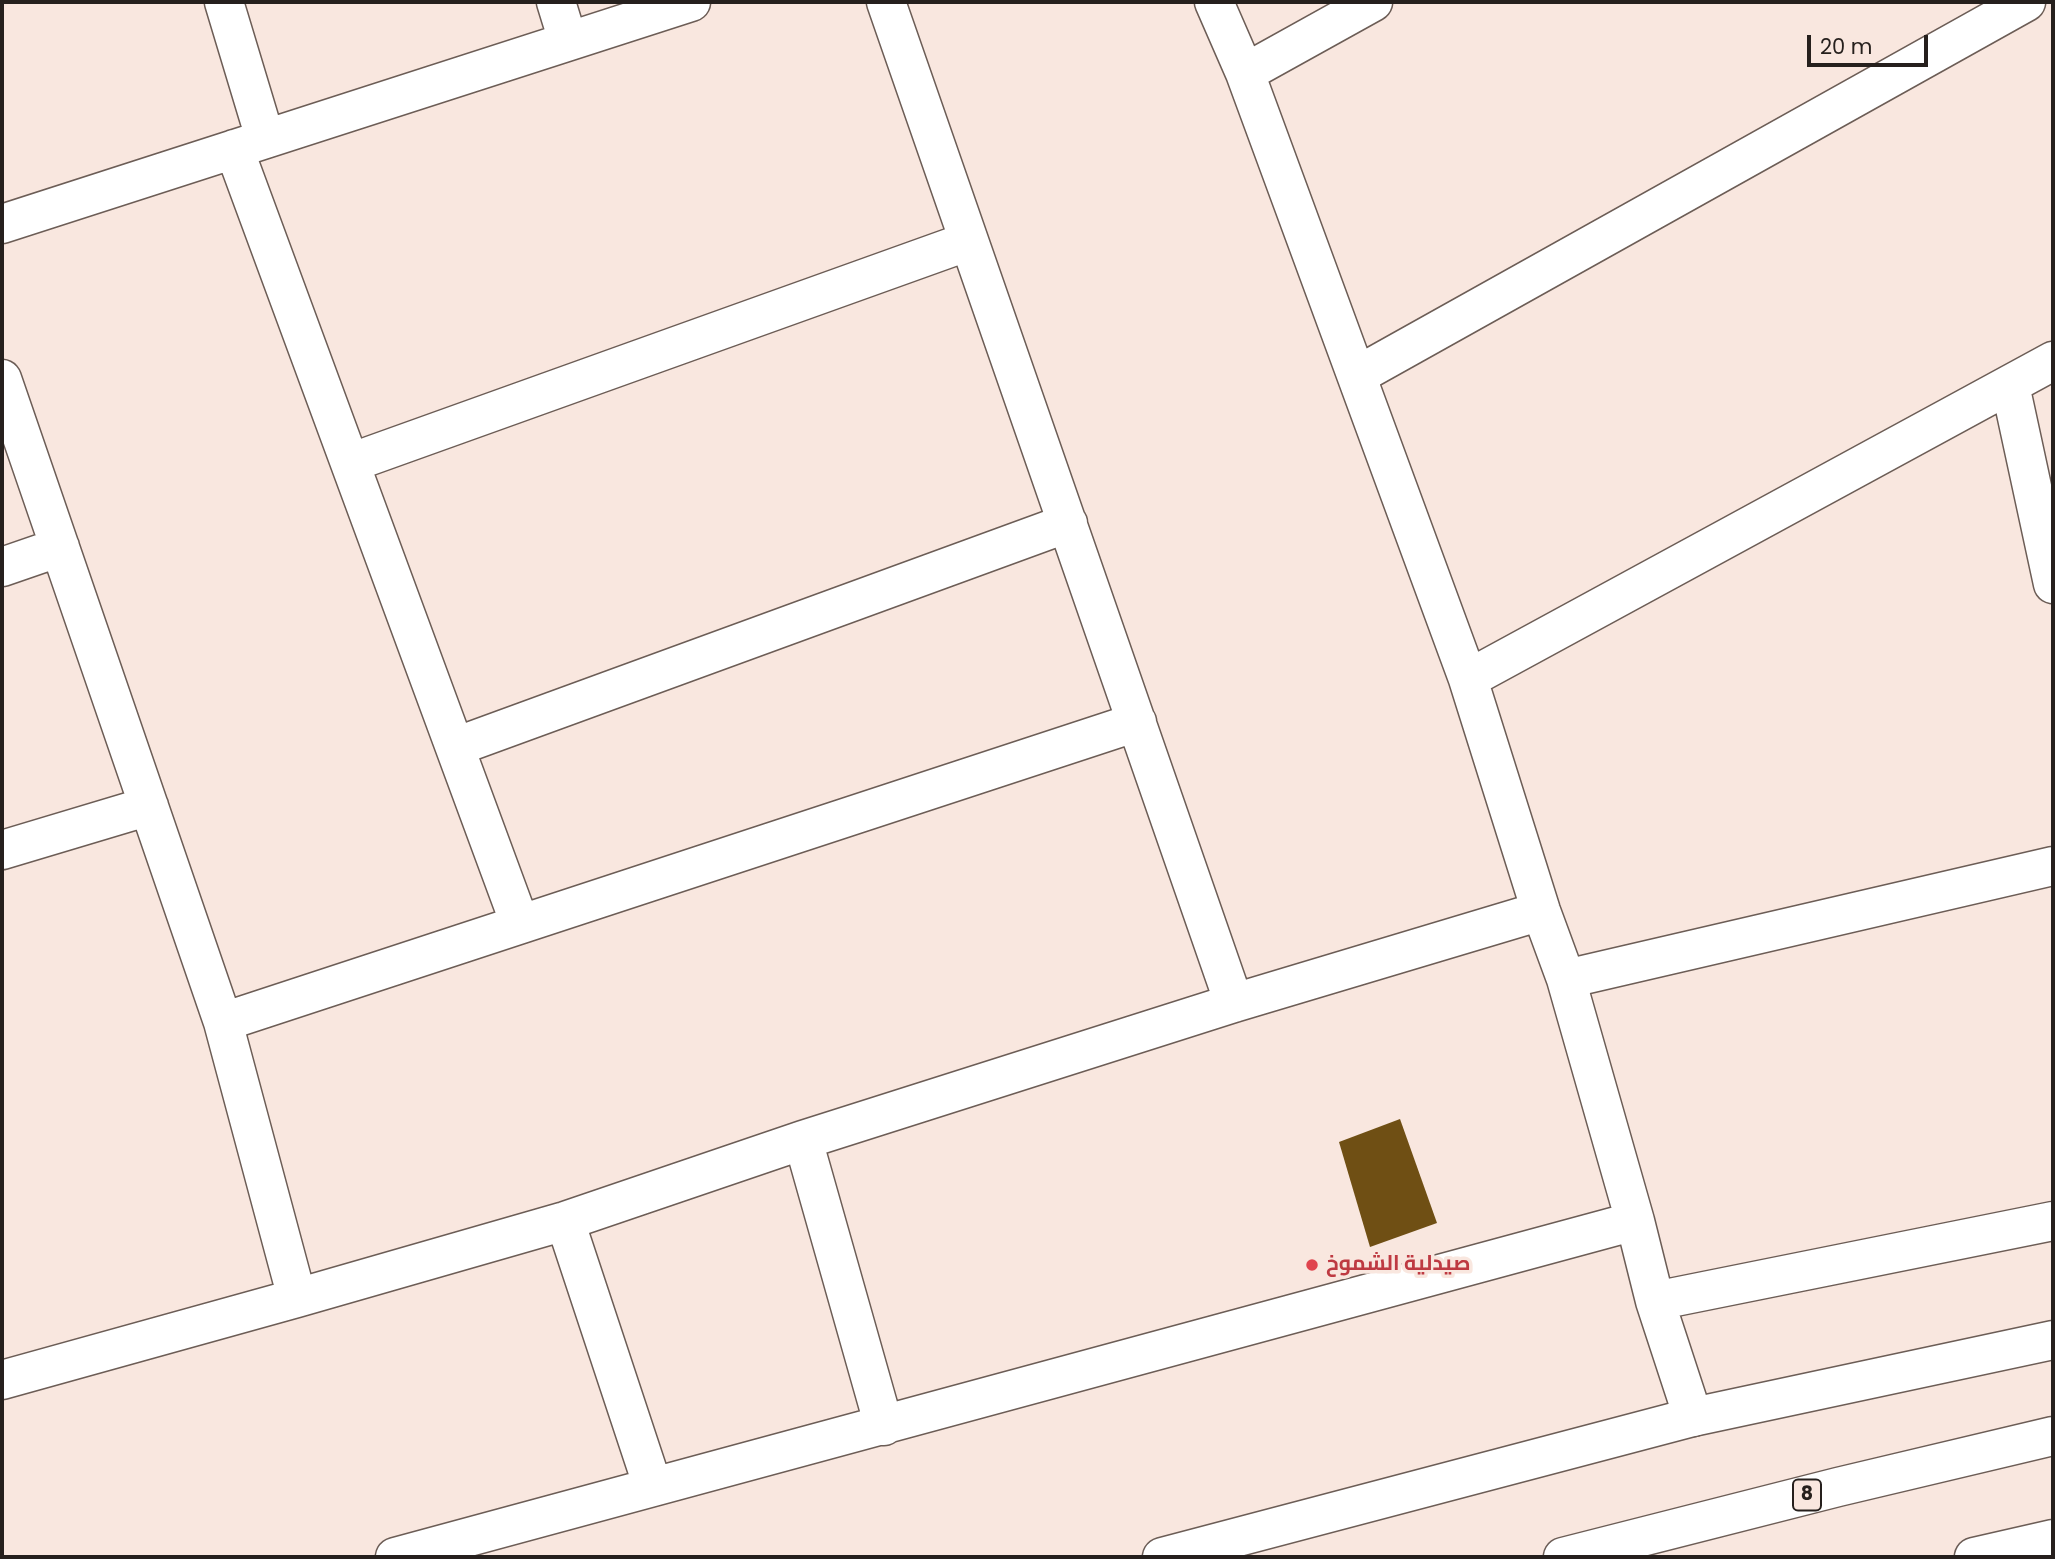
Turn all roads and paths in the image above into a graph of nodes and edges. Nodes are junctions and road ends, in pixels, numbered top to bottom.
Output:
1 (224, 2) edge
2 (556, 2) edge
3 (691, 2) edge
4 (886, 2) edge
5 (1214, 2) edge
6 (1373, 2) edge
7 (2026, 2) edge
8 (568, 41) junction
9 (1245, 74) junction
10 (250, 144) junction
11 (2, 224) edge
12 (969, 241) junction
13 (2053, 361) edge
14 (1358, 375) junction
15 (2, 379) edge
16 (2010, 385) junction
17 (350, 463) junction
18 (1068, 523) junction
19 (60, 547) junction
20 (2, 567) edge
21 (2053, 584) edge
22 (1468, 679) junction
23 (1137, 722) junction
24 (455, 747) junction
25 (149, 806) junction
26 (2, 850) edge
27 (2053, 866) edge
28 (1541, 911) junction
29 (520, 924) junction
30 (1566, 979) junction
31 (1234, 1003) junction
32 (223, 1022) junction
33 (803, 1140) junction
34 (1635, 1221) junction
35 (2053, 1221) edge
36 (565, 1222) junction
37 (297, 1298) junction
38 (1656, 1301) junction
39 (2053, 1340) edge
40 (2, 1378) edge
41 (1693, 1417) junction
42 (884, 1426) junction
43 (2053, 1436) edge
44 (653, 1487) junction
45 (2053, 1539) edge
46 (1994, 1556) edge
47 (395, 1557) edge
48 (1162, 1557) edge
49 (1563, 1557) edge

1 - 10 main road
2 - 8 main road
3 - 8 main road
4 - 12 main road
5 - 9 main road
6 - 9 main road
7 - 14 main road
8 - 10 main road
9 - 14 main road
10 - 11 main road
10 - 17 main road
12 - 17 main road
12 - 18 main road
13 - 16 main road
14 - 22 main road
15 - 19 main road
16 - 21 main road
16 - 22 main road
17 - 24 main road
18 - 23 main road
18 - 24 main road
19 - 20 main road
19 - 25 main road
22 - 28 main road
23 - 29 main road
23 - 31 main road
24 - 29 main road
25 - 26 main road
25 - 32 main road
27 - 30 main road
28 - 30 main road
28 - 31 main road
29 - 32 main road
30 - 34 main road
31 - 33 main road
32 - 37 main road
33 - 36 main road
33 - 42 main road
34 - 38 main road
34 - 42 main road
35 - 38 main road
36 - 37 main road
36 - 44 main road
37 - 40 main road
38 - 41 main road
39 - 41 main road
41 - 48 main road
42 - 44 main road
43 - 49 main road, 8
44 - 47 main road
45 - 46 main road

